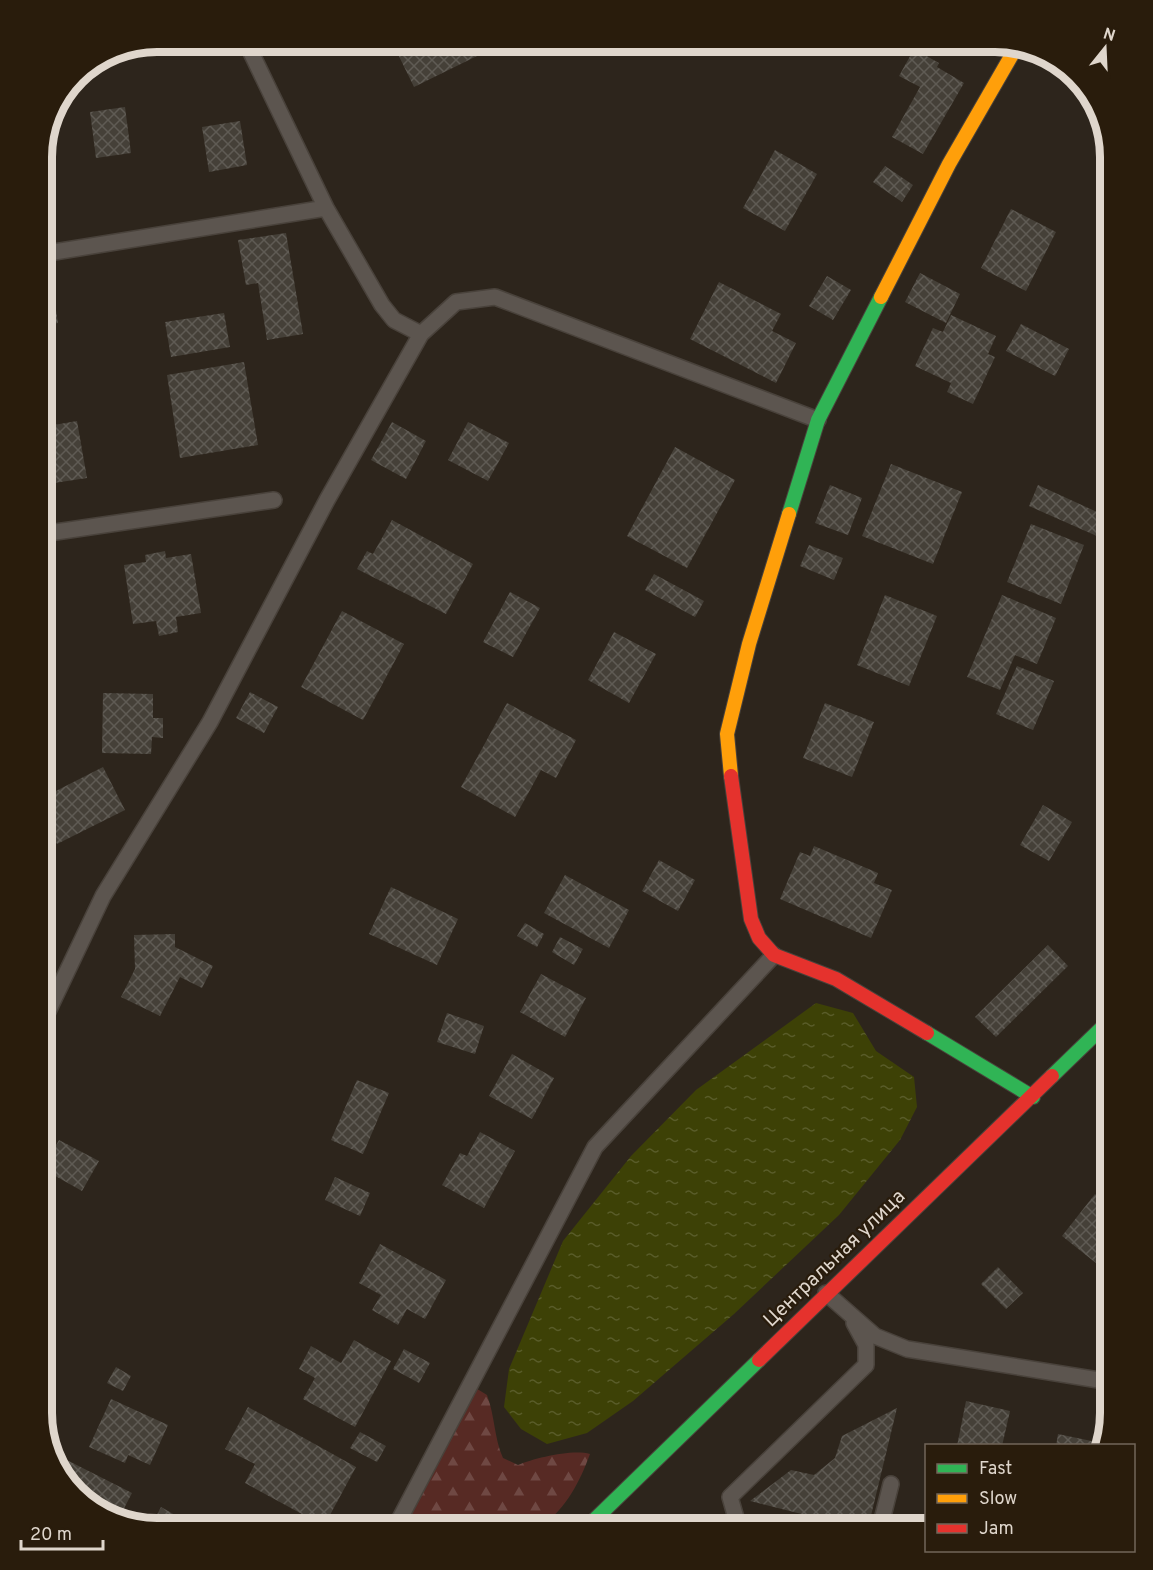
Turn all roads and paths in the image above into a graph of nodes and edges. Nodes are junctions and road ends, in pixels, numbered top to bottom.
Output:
1 (251, 52) edge
2 (1012, 54) edge
3 (326, 208) junction
4 (53, 252) edge
5 (421, 334) junction
6 (818, 420) junction
7 (274, 500) dead end
8 (53, 532) edge
9 (774, 955) junction
10 (52, 1002) edge
11 (1100, 1030) edge
12 (1033, 1097) junction
13 (826, 1293) junction
14 (852, 1317) junction
15 (1100, 1380) edge
16 (891, 1484) dead end
17 (627, 1487) junction
18 (401, 1517) edge
19 (596, 1518) edge
20 (616, 1518) dead end
21 (736, 1518) edge
22 (883, 1518) edge

1 - 3 lane
2 - 6 street
3 - 4 lane
3 - 5 lane
5 - 6 lane
5 - 10 lane
6 - 9 street
7 - 8 lane
9 - 12 street
9 - 18 lane
11 - 12 street, Центральная улица
12 - 13 street, Центральная улица
13 - 14 lane
13 - 17 street, Центральная улица
14 - 15 lane
14 - 21 lane
16 - 22 lane
17 - 19 street, Центральная улица
17 - 20 lane

